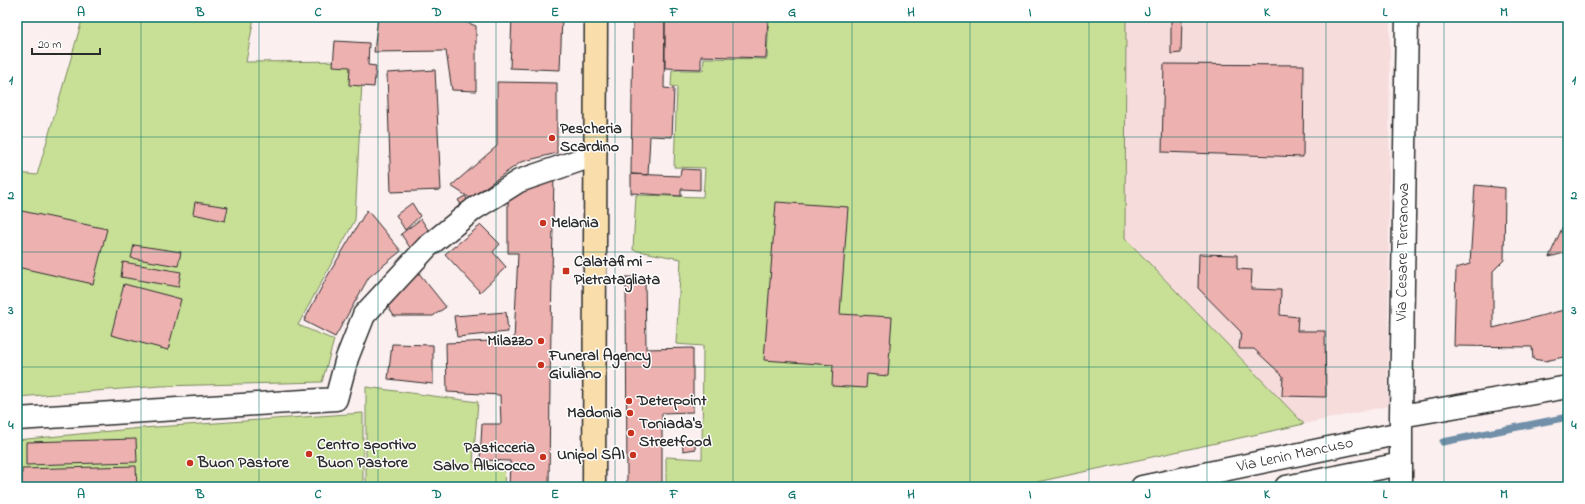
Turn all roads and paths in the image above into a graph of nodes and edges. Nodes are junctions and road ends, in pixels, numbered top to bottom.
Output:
1 (596, 17) edge
2 (1407, 17) edge
3 (595, 155) junction
4 (1568, 387) edge
5 (17, 420) edge
6 (1401, 425) junction
7 (1401, 464) junction
8 (594, 487) edge
9 (1142, 487) edge
10 (1286, 487) edge
11 (1401, 487) edge

1 - 3 main road
2 - 6 street, Via Cesare Terranova
3 - 5 street
3 - 8 main road
4 - 6 street, Via Lenin Mancuso
6 - 7 street, Via Cesare Terranova
6 - 9 street, Via Lenin Mancuso
7 - 10 street, Via Lenin Mancuso
7 - 11 street, Via Cesare Terranova

